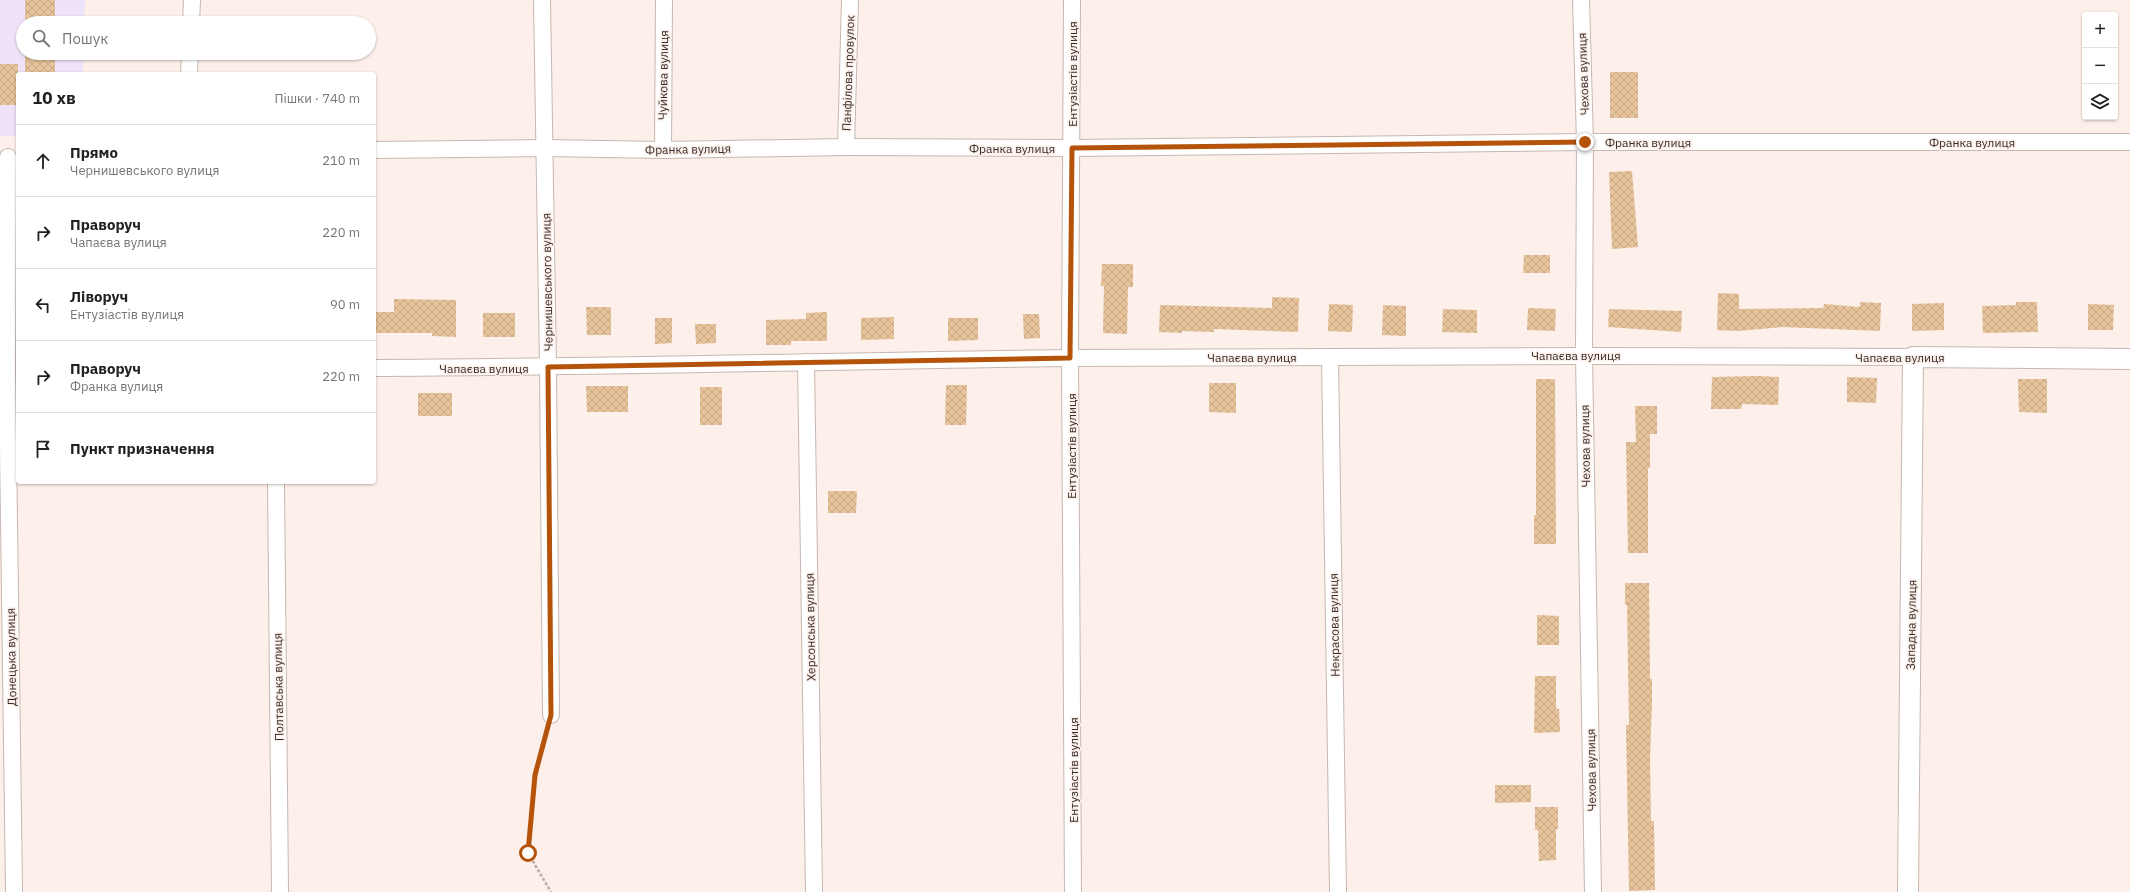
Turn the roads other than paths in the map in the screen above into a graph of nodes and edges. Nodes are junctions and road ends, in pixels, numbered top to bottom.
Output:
1 (192, 0) edge
2 (542, 0) edge
3 (664, 0) edge
4 (850, 0) edge
5 (1072, 0) edge
6 (1581, 0) edge
7 (191, 16) edge
8 (190, 60) edge
9 (189, 72) edge
10 (1585, 142) junction
11 (2130, 142) edge
12 (846, 147) junction
13 (544, 148) junction
14 (1072, 148) junction
15 (376, 150) edge
16 (663, 150) junction
17 (9, 157) edge
18 (1584, 355) junction
19 (1330, 357) junction
20 (1914, 357) junction
21 (1070, 358) junction
22 (2130, 359) edge
23 (806, 362) junction
24 (548, 367) junction
25 (376, 368) edge
26 (8, 371) edge
27 (276, 484) edge
28 (551, 715) road end
29 (14, 892) edge
30 (280, 892) edge
31 (814, 892) edge
32 (1073, 892) edge
33 (1338, 892) edge
34 (1593, 892) edge
35 (1908, 892) edge

1 - 7 street
2 - 13 street, Чернишевського вулиця
3 - 16 street, Чуйкова вулиця
4 - 12 street, Панфілова провулок
5 - 14 street, Ентузіастів вулиця
6 - 10 street, Чехова вулиця
8 - 9 street
10 - 11 street, Франка вулиця
10 - 14 street, Франка вулиця
10 - 18 street, Чехова вулиця
12 - 14 street, Франка вулиця
12 - 16 street, Франка вулиця
13 - 15 street, Франка вулиця
13 - 16 street, Франка вулиця
13 - 24 street, Чернишевського вулиця
14 - 21 street, Ентузіастів вулиця
17 - 26 street, Донецька вулиця
18 - 19 street, Чапаєва вулиця
18 - 20 street, Чапаєва вулиця
18 - 34 street, Чехова вулиця
19 - 21 street, Чапаєва вулиця
19 - 33 street, Некрасова вулиця
20 - 22 street, Чапаєва вулиця
20 - 35 street, Западна вулиця
21 - 23 street, Чапаєва вулиця
21 - 32 street, Ентузіастів вулиця
23 - 24 street, Чапаєва вулиця
23 - 31 street, Херсонська вулиця
24 - 25 street, Чапаєва вулиця
24 - 28 street, Чернишевського вулиця
26 - 29 street, Донецька вулиця
27 - 30 street, Полтавська вулиця

